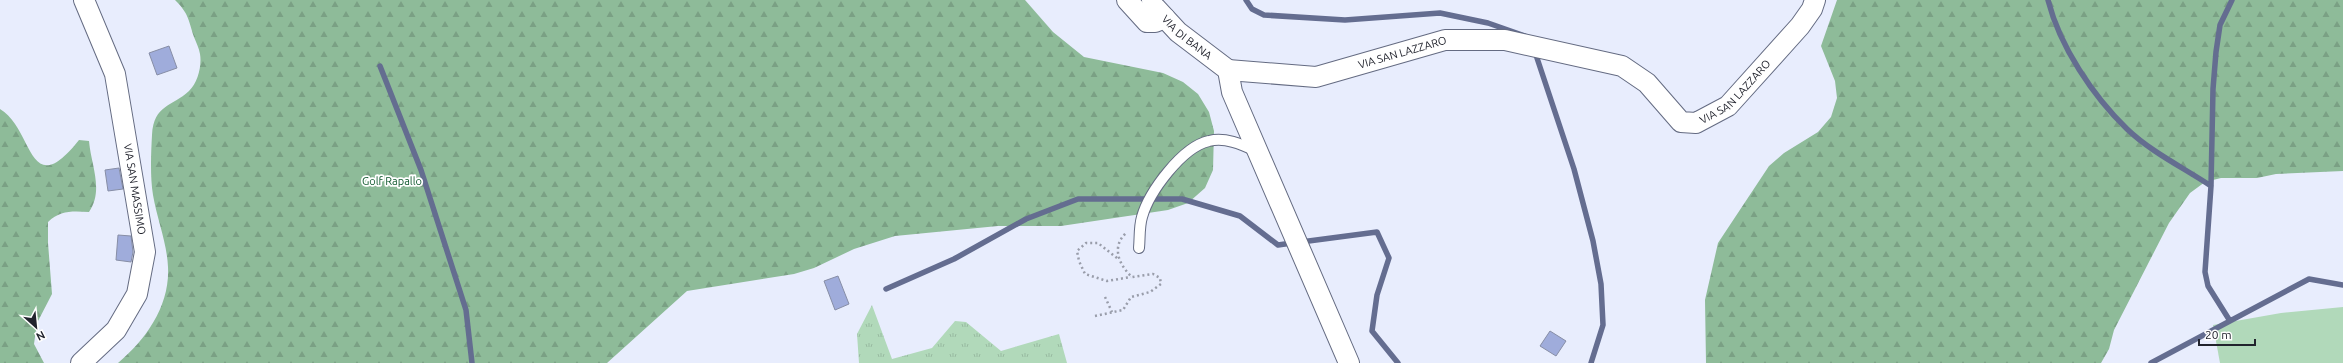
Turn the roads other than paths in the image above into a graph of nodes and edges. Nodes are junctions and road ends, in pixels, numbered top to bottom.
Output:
1 (84, 0) edge
2 (1127, 0) edge
3 (1152, 0) edge
4 (1815, 0) edge
5 (1165, 18) junction
6 (1228, 70) junction
7 (1258, 152) junction
8 (1139, 248) dead end
9 (81, 363) edge
10 (1349, 363) edge

1 - 9 street, VIA SAN MASSIMO
2 - 5 street
3 - 5 street, VIA DI BANA
4 - 6 street, VIA SAN LAZZARO
5 - 6 street, VIA DI BANA
6 - 7 street
7 - 8 lane
7 - 10 street

